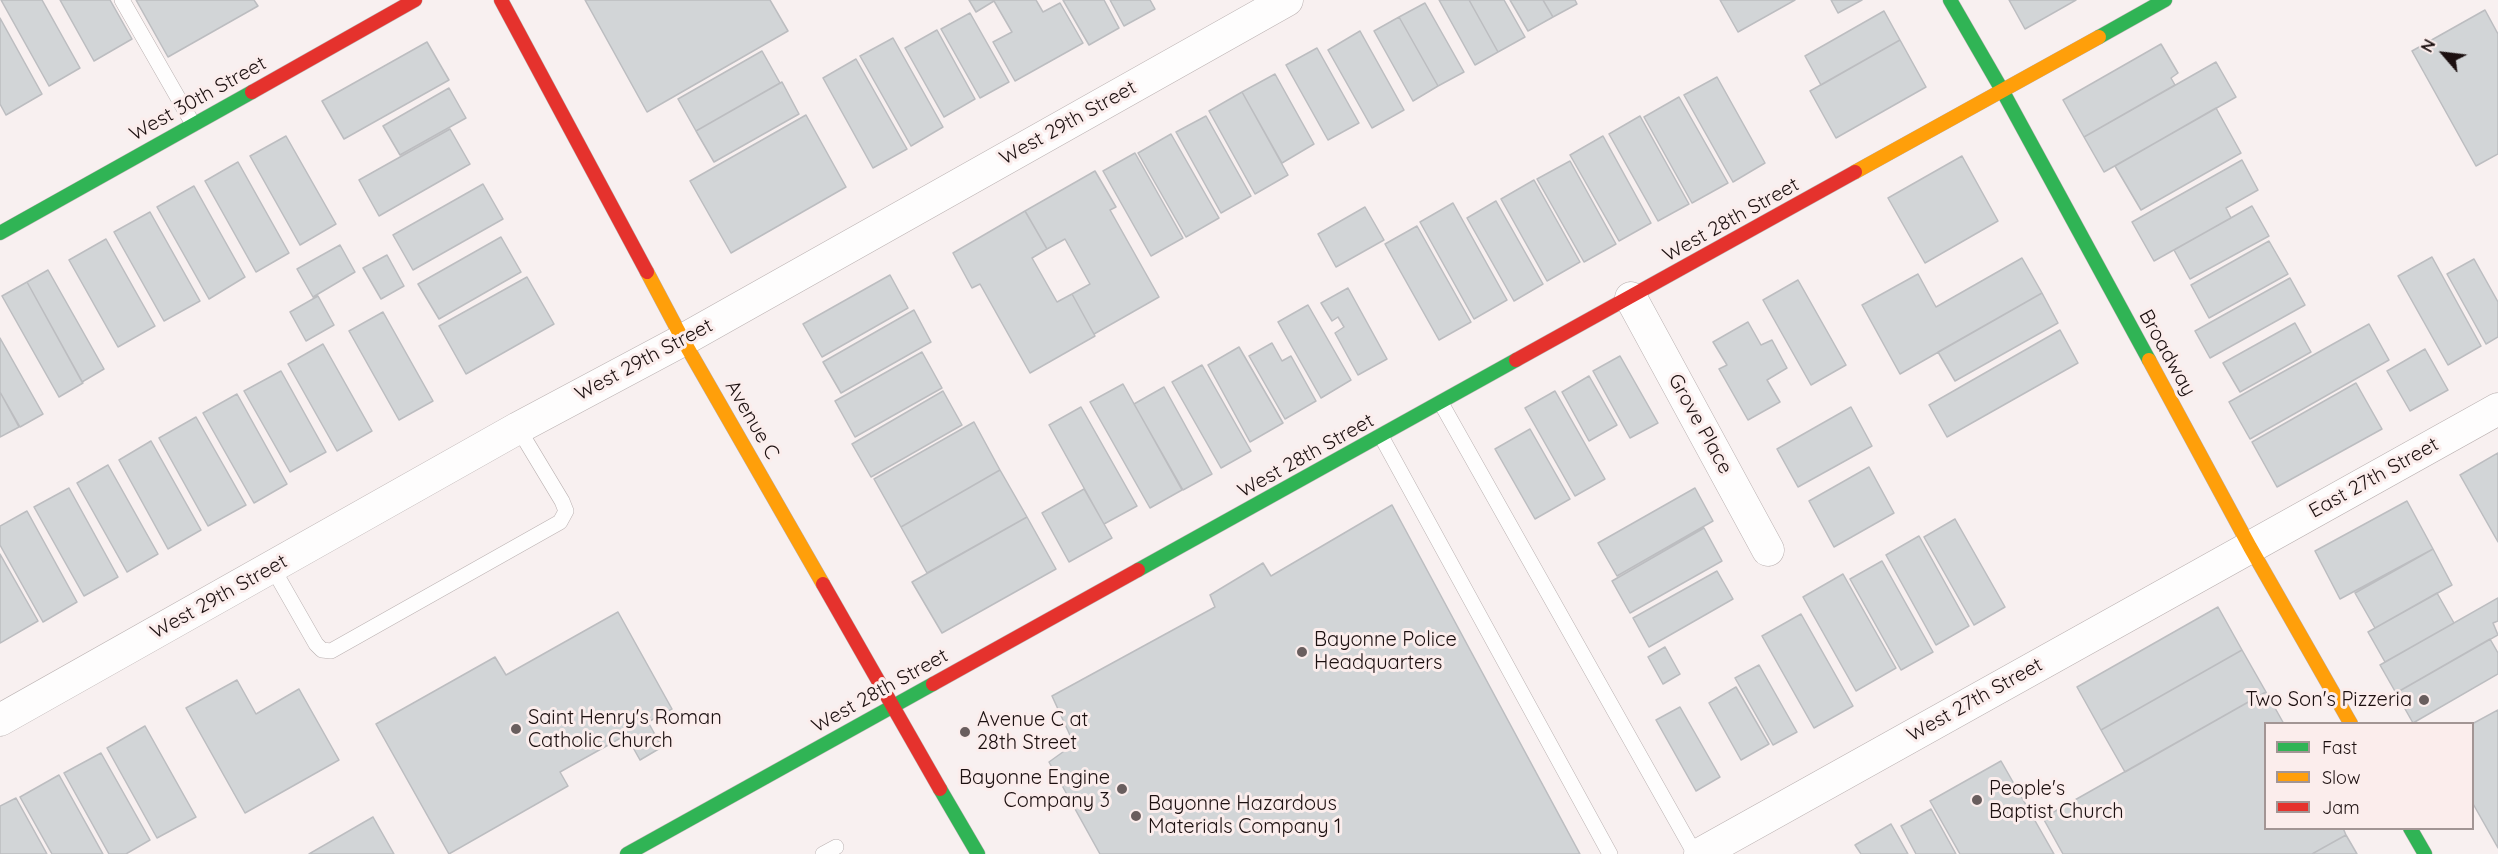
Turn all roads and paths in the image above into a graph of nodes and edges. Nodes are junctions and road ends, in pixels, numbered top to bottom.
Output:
1 (122, 0) edge
2 (415, 0) edge
3 (501, 0) edge
4 (1287, 0) edge
5 (1950, 0) edge
6 (2165, 0) edge
7 (2002, 90) junction
8 (193, 124) junction
9 (0, 233) edge
10 (1631, 298) junction
11 (683, 340) junction
12 (1441, 403) junction
13 (2498, 409) edge
14 (518, 428) junction
15 (1381, 436) junction
16 (2250, 547) junction
17 (1768, 550) dead end
18 (272, 567) junction
19 (894, 705) junction
20 (0, 720) edge
21 (2350, 722) edge
22 (2411, 830) edge
23 (627, 854) edge
24 (978, 854) edge
25 (1610, 854) edge
26 (1695, 854) edge
27 (1700, 854) edge
28 (2425, 854) edge

1 - 8 lane
2 - 8 street, West 30th Street
3 - 11 street, Avenue C
4 - 11 street, West 29th Street
5 - 7 street, Broadway
6 - 7 street, West 28th Street
7 - 10 street, West 28th Street
7 - 16 street, Broadway
8 - 9 street, West 30th Street
10 - 12 street, West 28th Street
10 - 17 street, Grove Place
11 - 14 street, West 29th Street
11 - 19 street, Avenue C
12 - 15 street, West 28th Street
12 - 26 lane
13 - 16 street, East 27th Street
14 - 18 street, West 29th Street
14 - 18 lane
15 - 19 street, West 28th Street
15 - 25 lane
16 - 21 street, Broadway
16 - 27 street, West 27th Street
18 - 20 street, West 29th Street
19 - 23 street, West 28th Street
19 - 24 street, Avenue C
22 - 28 street

